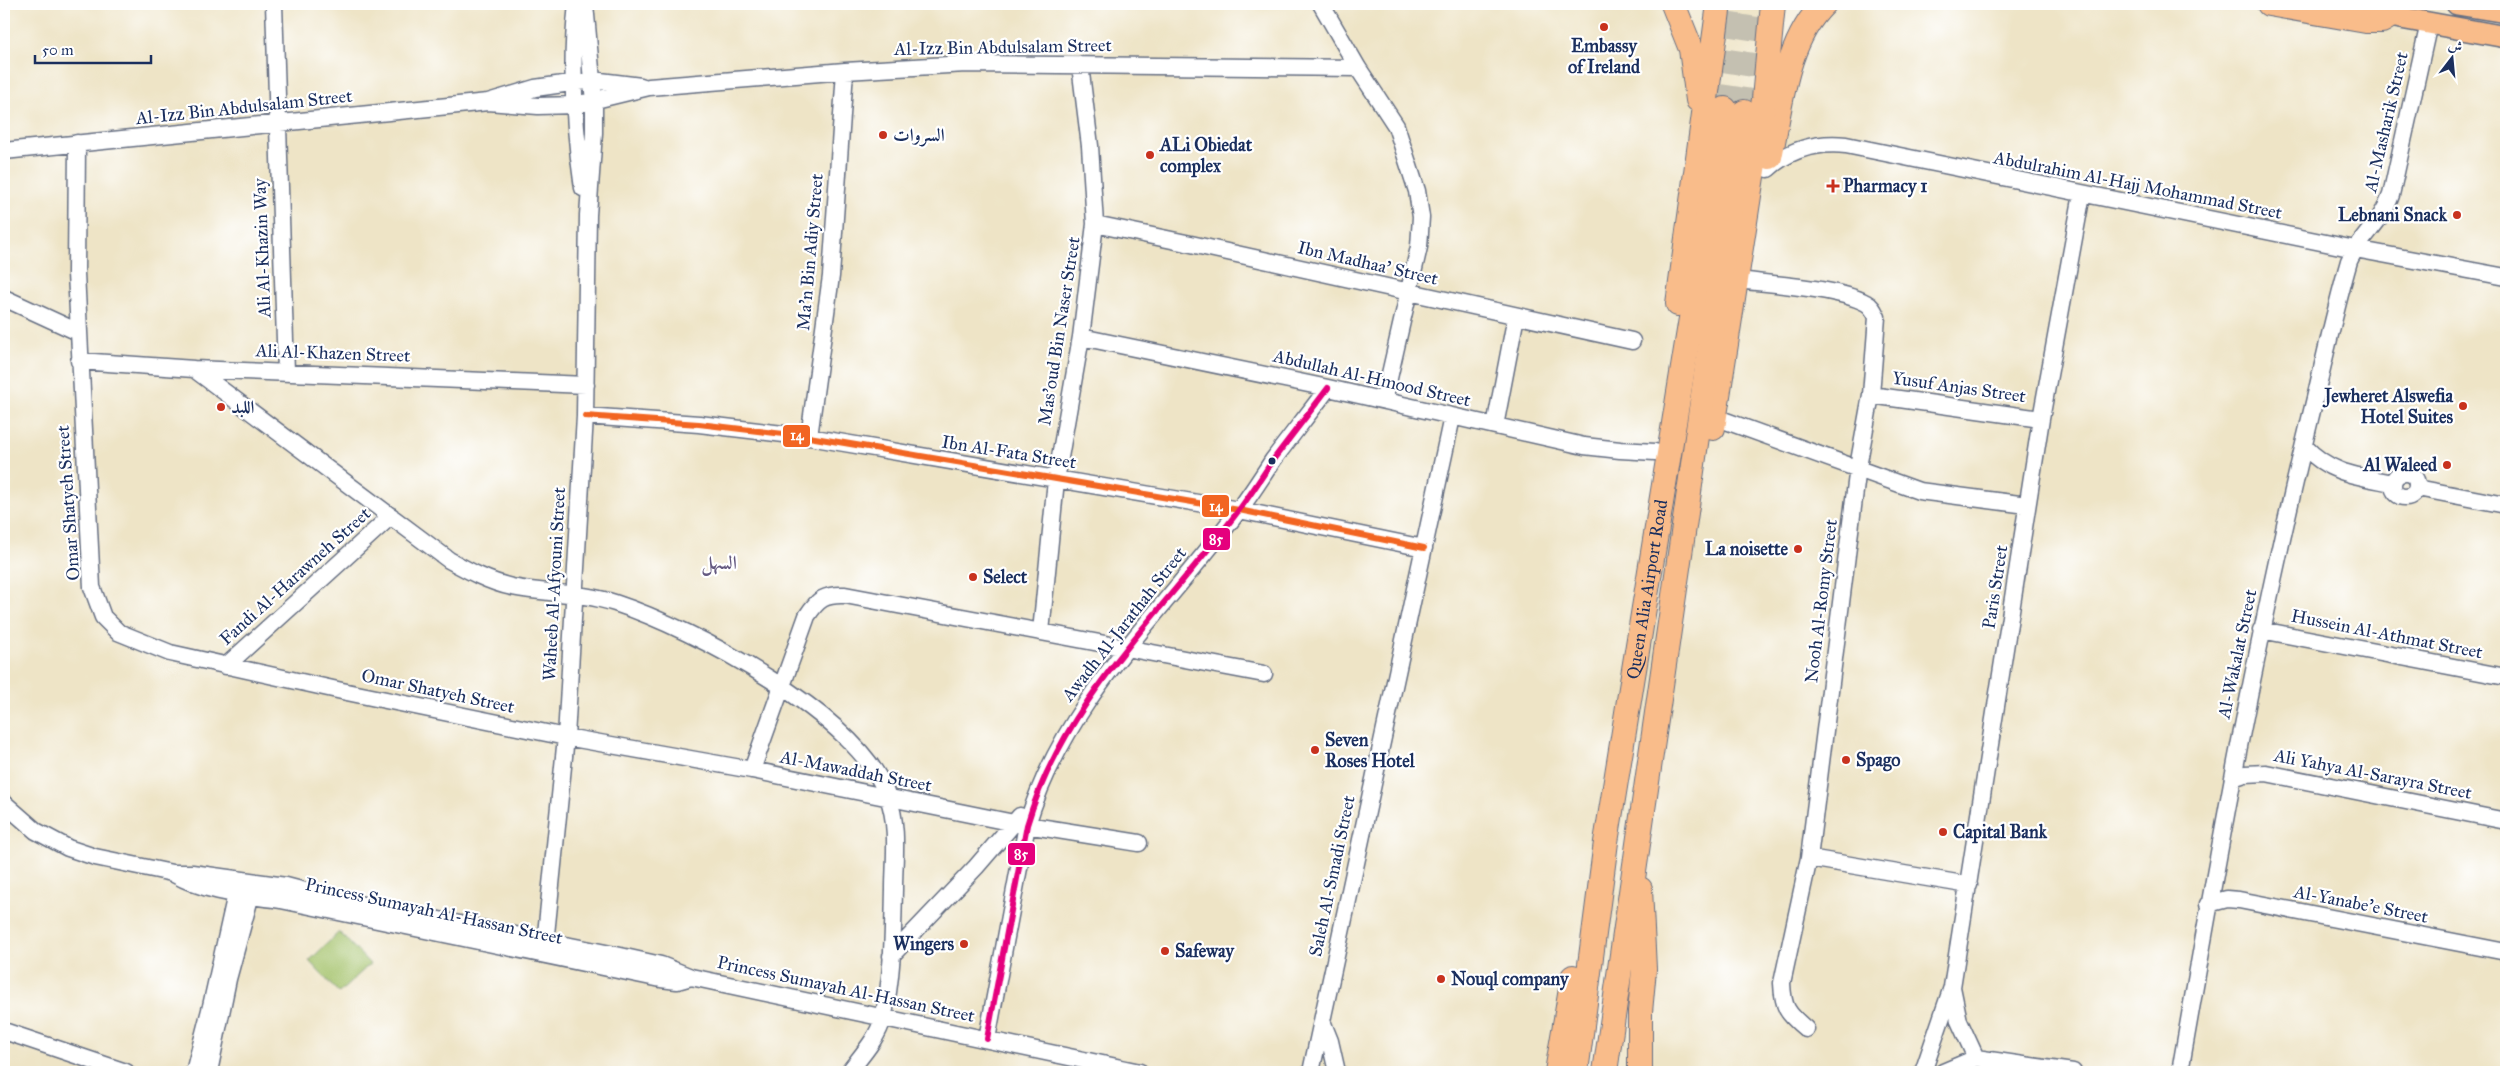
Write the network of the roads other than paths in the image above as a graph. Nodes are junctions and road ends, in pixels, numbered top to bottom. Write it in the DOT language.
graph roads {
  1 [pos="274,4"];
  2 [pos="577,4"];
  3 [pos="584,4"];
  4 [pos="1321,4"];
  5 [pos="1673,4"];
  6 [pos="1719,4"];
  7 [pos="1773,4"];
  8 [pos="1824,4"];
  9 [pos="2269,4"];
  10 [pos="2328,4"];
  11 [pos="2457,4"];
  12 [pos="2506,12"];
  13 [pos="2390,16"];
  14 [pos="2429,23"];
  15 [pos="2506,37"];
  16 [pos="1080,65"];
  17 [pos="1358,68"];
  18 [pos="845,70"];
  19 [pos="592,80"];
  20 [pos="574,82"];
  21 [pos="649,87"];
  22 [pos="488,102"];
  23 [pos="594,102"];
  24 [pos="575,105"];
  25 [pos="278,123"];
  26 [pos="1701,125"];
  27 [pos="78,143"];
  28 [pos="4,151"];
  29 [pos="1768,170"];
  30 [pos="2082,194"];
  31 [pos="588,215"];
  32 [pos="1094,224"];
  33 [pos="1745,226"];
  34 [pos="2355,249"];
  35 [pos="2506,277"];
  36 [pos="1737,280"];
  37 [pos="1410,292"];
  38 [pos="4,298"];
  39 [pos="1516,316"];
  40 [pos="78,332"];
  41 [pos="1081,337"];
  42 [pos="1632,341"];
  43 [pos="79,361"];
  44 [pos="194,369"];
  45 [pos="286,371"];
  46 [pos="586,385"];
  47 [pos="1328,388"];
  48 [pos="1871,395"];
  49 [pos="1384,400"];
  50 [pos="585,416"];
  51 [pos="1452,417"];
  52 [pos="1715,417"];
  53 [pos="2041,419"];
  54 [pos="1495,426"];
  55 [pos="809,437"];
  56 [pos="2304,446"];
  57 [pos="1655,452"];
  58 [pos="1858,467"];
  59 [pos="1056,480"];
  60 [pos="2028,505"];
  61 [pos="2506,505"];
  62 [pos="1239,510"];
  63 [pos="391,516"];
  64 [pos="1424,548"];
  65 [pos="1650,578"];
  66 [pos="573,594"];
  67 [pos="1672,596"];
  68 [pos="2261,630"];
  69 [pos="1041,632"];
  70 [pos="1126,649"];
  71 [pos="226,666"];
  72 [pos="1264,674"];
  73 [pos="2506,677"];
  74 [pos="783,688"];
  75 [pos="566,737"];
  76 [pos="752,770"];
  77 [pos="2233,778"];
  78 [pos="889,798"];
  79 [pos="4,803"];
  80 [pos="2506,821"];
  81 [pos="1020,824"];
  82 [pos="1606,842"];
  83 [pos="1139,843"];
  84 [pos="1636,852"];
  85 [pos="1809,858"];
  86 [pos="172,873"];
  87 [pos="247,879"];
  88 [pos="1970,886"];
  89 [pos="243,896"];
  90 [pos="2208,904"];
  91 [pos="545,947"];
  92 [pos="2506,952"];
  93 [pos="891,956"];
  94 [pos="1952,987"];
  95 [pos="882,1019"];
  96 [pos="1322,1021"];
  97 [pos="1806,1029"];
  98 [pos="4,1032"];
  99 [pos="987,1039"];
  100 [pos="1976,1058"];
  101 [pos="1084,1066"];
  102 [pos="126,1072"];
  103 [pos="194,1072"];
  104 [pos="209,1072"];
  105 [pos="849,1072"];
  106 [pos="1140,1072"];
  107 [pos="1311,1072"];
  108 [pos="1337,1072"];
  109 [pos="1557,1072"];
  110 [pos="1576,1072"];
  111 [pos="1605,1072"];
  112 [pos="1640,1072"];
  113 [pos="1923,1072"];
  114 [pos="1942,1072"];
  115 [pos="2073,1072"];
  116 [pos="2180,1072"];
  1 -- 25 [label="street, Ali Al-Khazin Way"];
  2 -- 20 [label="street, Waheeb Al-Afyouni Street"];
  3 -- 19 [label="street, Waheeb Al-Afyouni Street"];
  4 -- 17 [label="street"];
  5 -- 26 [label="highway"];
  6 -- 26 [label="highway"];
  7 -- 33 [label="highway"];
  8 -- 29 [label="highway"];
  9 -- 13 [label="highway"];
  10 -- 13 [label="main road"];
  11 -- 12 [label="main road"];
  13 -- 14 [label="main road"];
  14 -- 15 [label="main road"];
  14 -- 34 [label="street, Al-Masharik Street"];
  16 -- 17 [label="street, Al-Izz Bin Abdulsalam Street"];
  16 -- 18 [label="street, Al-Izz Bin Abdulsalam Street"];
  16 -- 32 [label="street, Mas'oud Bin Naser Street"];
  17 -- 37 [label="street"];
  18 -- 21 [label="street, Al-Izz Bin Abdulsalam Street"];
  18 -- 55 [label="street, Ma'n Bin Adiy Street"];
  19 -- 20 [label="street, Al-Izz Bin Abdulsalam Street"];
  19 -- 21 [label="street, Al-Izz Bin Abdulsalam Street"];
  19 -- 23 [label="street, Waheeb Al-Afyouni Street"];
  20 -- 22 [label="street, Al-Izz Bin Abdulsalam Street"];
  20 -- 24 [label="street, Waheeb Al-Afyouni Street"];
  21 -- 23 [label="street, Al-Izz Bin Abdulsalam Street"];
  22 -- 24 [label="street, Al-Izz Bin Abdulsalam Street"];
  22 -- 25 [label="street, Al-Izz Bin Abdulsalam Street"];
  23 -- 24 [label="street, Al-Izz Bin Abdulsalam Street"];
  23 -- 31 [label="street, Waheeb Al-Afyouni Street"];
  24 -- 31 [label="street, Waheeb Al-Afyouni Street"];
  25 -- 27 [label="street, Al-Izz Bin Abdulsalam Street"];
  25 -- 45 [label="street, Ali Al-Khazin Way"];
  26 -- 57 [label="highway"];
  27 -- 28 [label="street, Al-Izz Bin Abdulsalam Street"];
  27 -- 40 [label="street, Omar Shatyeh Street"];
  29 -- 30 [label="street, Abdulrahim Al-Hajj Mohammad Street"];
  29 -- 33 [label="highway"];
  30 -- 34 [label="street, Abdulrahim Al-Hajj Mohammad Street"];
  30 -- 53 [label="street, Paris Street"];
  31 -- 46 [label="street, Waheeb Al-Afyouni Street"];
  32 -- 37 [label="street, Ibn Madhaa' Street"];
  32 -- 41 [label="street, Mas'oud Bin Naser Street"];
  33 -- 36 [label="highway"];
  34 -- 35 [label="street, Abdulrahim Al-Hajj Mohammad Street"];
  34 -- 56 [label="street, Al-Wakalat Street"];
  36 -- 48 [label="street, Nooh Al-Romy Street"];
  36 -- 52 [label="highway"];
  37 -- 39 [label="street, Ibn Madhaa' Street"];
  37 -- 49 [label="street"];
  38 -- 40 [label="street"];
  39 -- 42 [label="street, Ibn Madhaa' Street"];
  39 -- 54 [label="street"];
  40 -- 43 [label="street, Omar Shatyeh Street"];
  41 -- 47 [label="street, Abdullah Al-Hmood Street"];
  41 -- 59 [label="street, Mas'oud Bin Naser Street"];
  43 -- 44 [label="street, Ali Al-Khazen Street"];
  43 -- 71 [label="street, Omar Shatyeh Street"];
  44 -- 45 [label="street, Ali Al-Khazen Street"];
  44 -- 63 [label="street"];
  45 -- 46 [label="street, Ali Al-Khazen Street"];
  46 -- 50 [label="street, Waheeb Al-Afyouni Street"];
  47 -- 49 [label="street, Abdullah Al-Hmood Street"];
  47 -- 62 [label="street, Awadh Al-Jarathah Street"];
  48 -- 53 [label="street, Yusuf Anjas Street"];
  48 -- 58 [label="street, Nooh Al-Romy Street"];
  49 -- 51 [label="street, Abdullah Al-Hmood Street"];
  50 -- 55 [label="street, Ibn Al-Fata Street"];
  50 -- 66 [label="street, Waheeb Al-Afyouni Street"];
  51 -- 54 [label="street, Abdullah Al-Hmood Street"];
  51 -- 64 [label="street, Saleh Al-Smadi Street"];
  52 -- 58 [label="street"];
  52 -- 67 [label="highway"];
  53 -- 60 [label="street, Paris Street"];
  54 -- 57 [label="street, Abdullah Al-Hmood Street"];
  55 -- 59 [label="street, Ibn Al-Fata Street"];
  56 -- 61 [label="street"];
  56 -- 68 [label="street, Al-Wakalat Street"];
  57 -- 65 [label="highway"];
  58 -- 60 [label="street"];
  58 -- 85 [label="street, Nooh Al-Romy Street"];
  59 -- 62 [label="street, Ibn Al-Fata Street"];
  59 -- 69 [label="street, Mas'oud Bin Naser Street"];
  60 -- 88 [label="street, Paris Street"];
  62 -- 64 [label="street, Ibn Al-Fata Street"];
  62 -- 70 [label="street, Awadh Al-Jarathah Street"];
  63 -- 66 [label="street"];
  63 -- 71 [label="street, Fandi Al-Harawneh Street"];
  64 -- 96 [label="street, Saleh Al-Smadi Street"];
  65 -- 67 [label="highway, Queen Alia Airport Road"];
  65 -- 82 [label="highway, Queen Alia Airport Road"];
  66 -- 74 [label="street"];
  66 -- 75 [label="street, Waheeb Al-Afyouni Street"];
  67 -- 84 [label="highway, Queen Alia Airport Road"];
  68 -- 73 [label="street, Hussein Al-Athmat Street"];
  68 -- 77 [label="street, Al-Wakalat Street"];
  69 -- 70 [label="street"];
  69 -- 74 [label="street"];
  70 -- 72 [label="street"];
  70 -- 81 [label="street, Awadh Al-Jarathah Street"];
  71 -- 75 [label="street, Omar Shatyeh Street"];
  74 -- 76 [label="street"];
  74 -- 78 [label="street"];
  75 -- 76 [label="street, Al-Mawaddah Street"];
  75 -- 91 [label="street, Waheeb Al-Afyouni Street"];
  76 -- 78 [label="street, Al-Mawaddah Street"];
  77 -- 80 [label="street, Ali Yahya Al-Sarayra Street"];
  77 -- 90 [label="street, Al-Wakalat Street"];
  78 -- 81 [label="street, Al-Mawaddah Street"];
  78 -- 93 [label="street"];
  79 -- 86 [label="street, Princess Sumayah Al-Hassan Street"];
  81 -- 83 [label="street, Al-Mawaddah Street"];
  81 -- 93 [label="street"];
  81 -- 99 [label="street, Awadh Al-Jarathah Street"];
  82 -- 109 [label="highway"];
  82 -- 110 [label="highway, Queen Alia Airport Road"];
  84 -- 111 [label="highway, Queen Alia Airport Road"];
  84 -- 112 [label="highway"];
  85 -- 88 [label="street"];
  85 -- 97 [label="street, Nooh Al-Romy Street"];
  86 -- 87 [label="street, Princess Sumayah Al-Hassan Street"];
  86 -- 89 [label="street, Princess Sumayah Al-Hassan Street"];
  87 -- 89 [label="street"];
  87 -- 91 [label="street, Princess Sumayah Al-Hassan Street"];
  88 -- 94 [label="street, Paris Street"];
  89 -- 91 [label="street, Princess Sumayah Al-Hassan Street"];
  89 -- 103 [label="street"];
  89 -- 104 [label="street"];
  90 -- 92 [label="street, Al-Yanabe'e Street"];
  90 -- 116 [label="street, Al-Wakalat Street"];
  91 -- 95 [label="street, Princess Sumayah Al-Hassan Street"];
  93 -- 95 [label="street"];
  94 -- 100 [label="street, Paris Street"];
  94 -- 113 [label="street, Paris Street"];
  95 -- 99 [label="street, Princess Sumayah Al-Hassan Street"];
  95 -- 105 [label="street"];
  96 -- 107 [label="street, Saleh Al-Smadi Street"];
  96 -- 108 [label="street"];
  98 -- 102 [label="street"];
  99 -- 101 [label="street, Princess Sumayah Al-Hassan Street"];
  100 -- 114 [label="street"];
  100 -- 115 [label="street"];
  101 -- 106 [label="street, Princess Sumayah Al-Hassan Street"];
}
